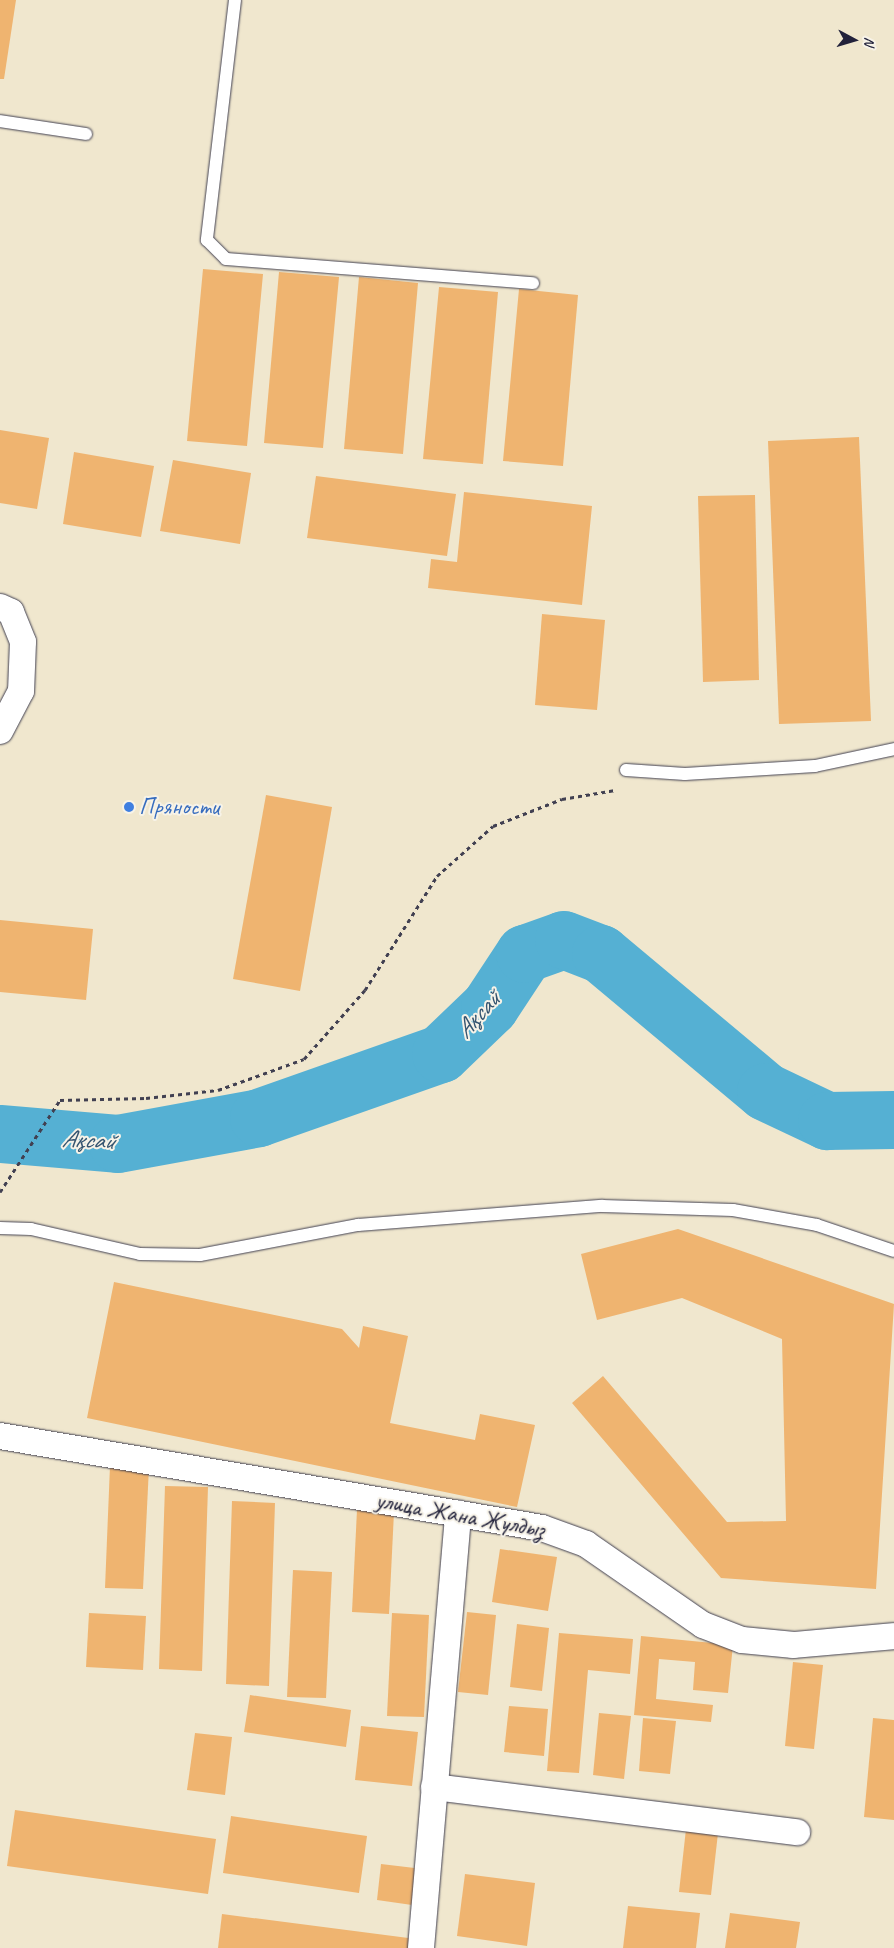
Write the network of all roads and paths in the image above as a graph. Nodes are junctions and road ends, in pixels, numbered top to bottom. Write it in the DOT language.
graph roads {
  1 [pos="235,0"];
  2 [pos="0,121"];
  3 [pos="86,134"];
  4 [pos="533,283"];
  5 [pos="0,607"];
  6 [pos="0,731"];
  7 [pos="894,749"];
  8 [pos="626,770"];
  9 [pos="620,790"];
  10 [pos="0,1192"];
  11 [pos="0,1228"];
  12 [pos="894,1252"];
  13 [pos="0,1436"];
  14 [pos="458,1514"];
  15 [pos="894,1636"];
  16 [pos="434,1787"];
  17 [pos="797,1832"];
  18 [pos="421,1948"];
  1 -- 4 [label="lane"];
  2 -- 3 [label="lane"];
  5 -- 6 [label="street"];
  7 -- 8 [label="lane"];
  9 -- 10 [label="path"];
  11 -- 12 [label="lane"];
  13 -- 14 [label="street, улица Жана Жулдыз"];
  14 -- 15 [label="street, улица Жана Жулдыз"];
  14 -- 16 [label="street"];
  16 -- 17 [label="street"];
  16 -- 18 [label="street"];
}
